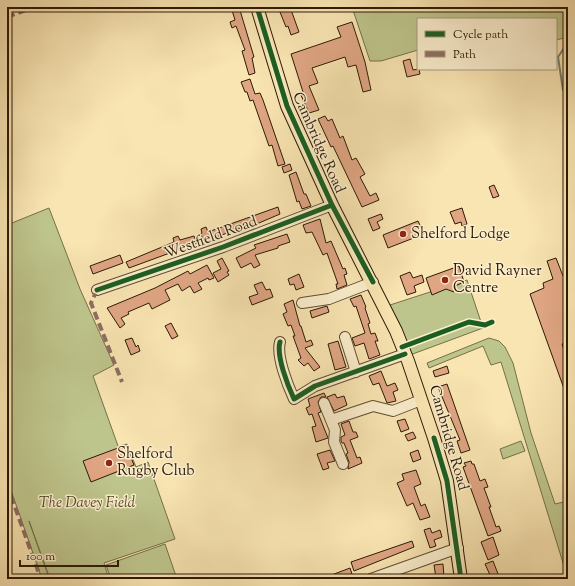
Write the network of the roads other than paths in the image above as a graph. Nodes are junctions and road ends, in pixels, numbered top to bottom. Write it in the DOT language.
graph roads {
  1 [pos="256,7"];
  2 [pos="332,205"];
  3 [pos="373,282"];
  4 [pos="97,290"];
  5 [pos="302,303"];
  6 [pos="345,337"];
  7 [pos="280,342"];
  8 [pos="405,354"];
  9 [pos="356,372"];
  10 [pos="421,400"];
  11 [pos="324,403"];
  12 [pos="331,420"];
  13 [pos="343,464"];
  14 [pos="458,548"];
  15 [pos="371,579"];
  16 [pos="461,579"];
  1 -- 2 [label="main road, Cambridge Road"];
  2 -- 3 [label="main road, Cambridge Road"];
  2 -- 4 [label="street, Westfield Road"];
  3 -- 5 [label="street"];
  3 -- 8 [label="main road, Cambridge Road"];
  6 -- 9 [label="street"];
  7 -- 9 [label="street"];
  8 -- 9 [label="street"];
  8 -- 10 [label="main road, Cambridge Road"];
  10 -- 12 [label="street"];
  10 -- 14 [label="main road, Cambridge Road"];
  11 -- 12 [label="street"];
  12 -- 13 [label="street"];
  14 -- 15 [label="street"];
  14 -- 16 [label="main road, Cambridge Road"];
}
